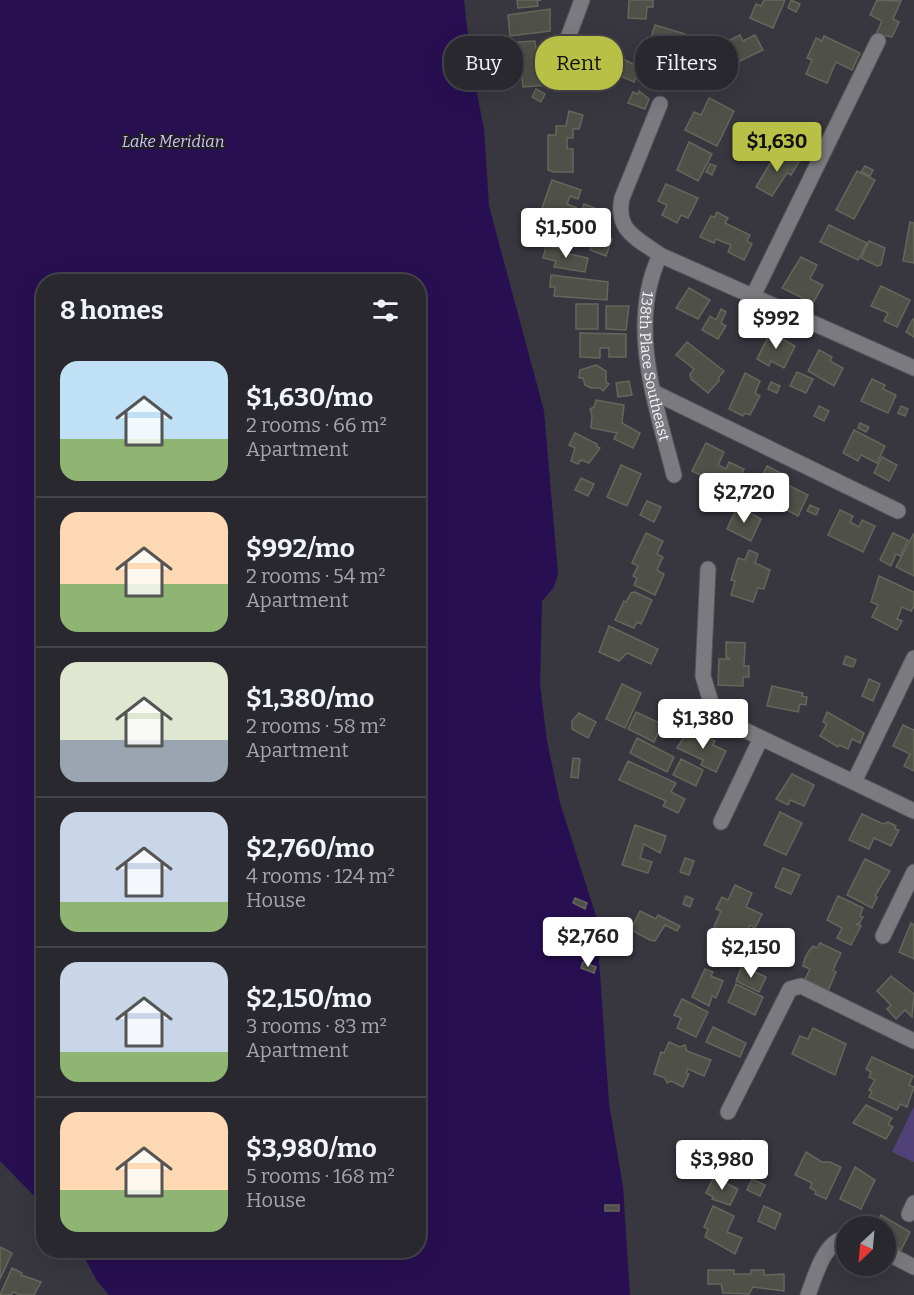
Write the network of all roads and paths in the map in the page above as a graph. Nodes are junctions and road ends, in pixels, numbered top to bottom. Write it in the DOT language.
graph roads {
  1 [pos="582,0"];
  2 [pos="569,36"];
  3 [pos="878,41"];
  4 [pos="660,104"];
  5 [pos="660,255"];
  6 [pos="753,296"];
  7 [pos="914,368"];
  8 [pos="653,392"];
  9 [pos="674,475"];
  10 [pos="897,511"];
  11 [pos="708,569"];
  12 [pos="914,658"];
  13 [pos="761,738"];
  14 [pos="854,782"];
  15 [pos="914,811"];
  16 [pos="721,822"];
  17 [pos="914,872"];
  18 [pos="883,936"];
  19 [pos="914,1041"];
  20 [pos="728,1112"];
  21 [pos="836,1243"];
  22 [pos="896,1258"];
  23 [pos="914,1267"];
  24 [pos="808,1295"];
  1 -- 2 [label="street"];
  3 -- 6 [label="street"];
  4 -- 5 [label="street"];
  5 -- 6 [label="street"];
  5 -- 8 [label="street, 138th Place Southeast"];
  6 -- 7 [label="street"];
  8 -- 9 [label="street, 138th Place Southeast"];
  8 -- 10 [label="street"];
  11 -- 13 [label="street"];
  12 -- 14 [label="street"];
  13 -- 14 [label="street"];
  13 -- 16 [label="street"];
  14 -- 15 [label="street"];
  17 -- 18 [label="street"];
  19 -- 20 [label="street"];
  21 -- 24 [label="street"];
  22 -- 23 [label="street"];
}
